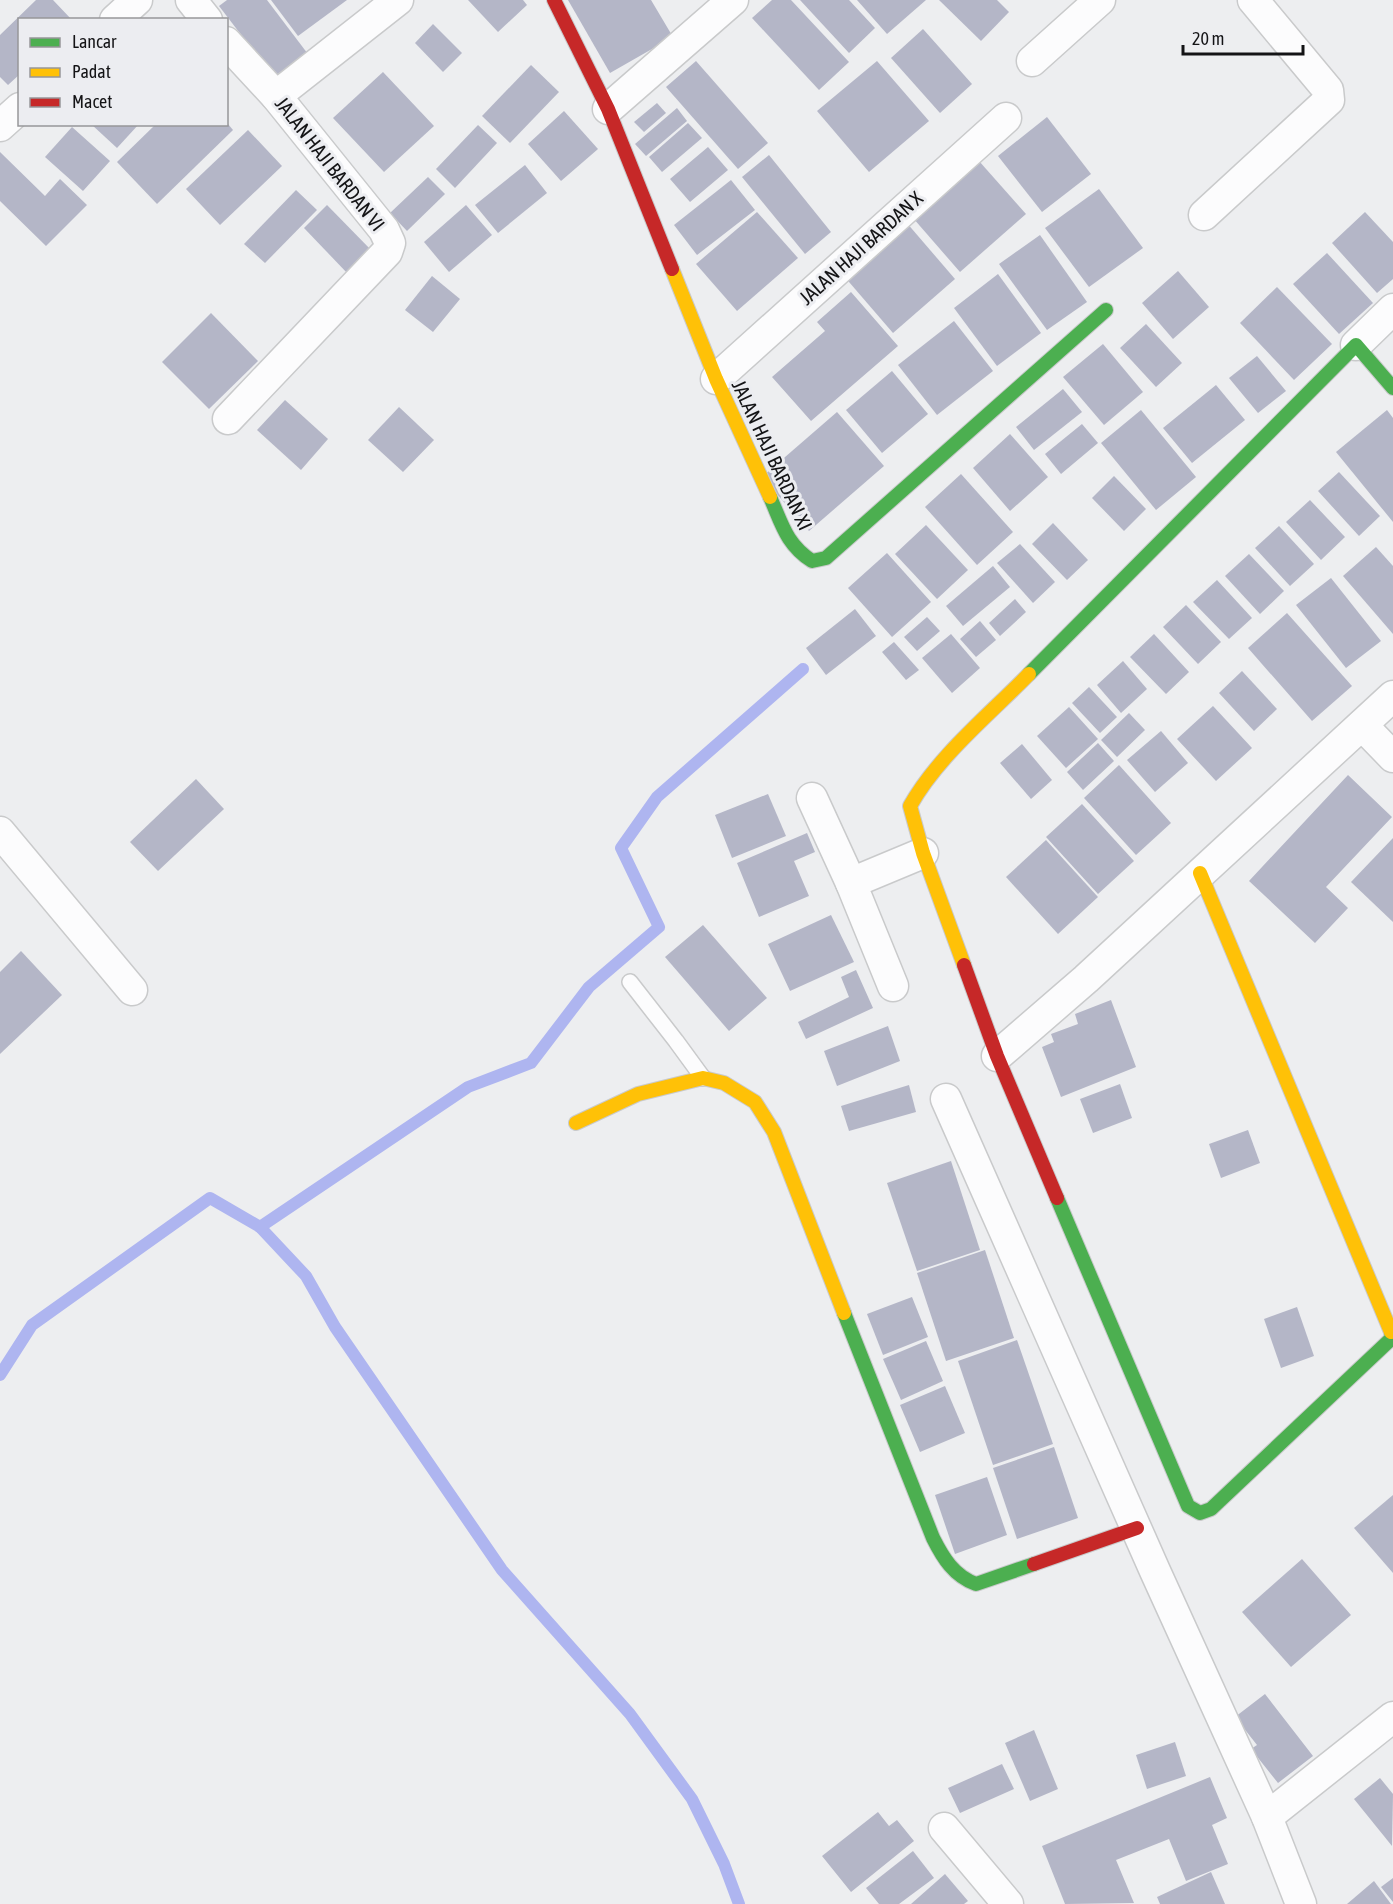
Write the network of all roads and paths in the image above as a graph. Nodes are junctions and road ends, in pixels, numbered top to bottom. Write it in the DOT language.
graph roads {
  1 [pos="136,0"];
  2 [pos="191,0"];
  3 [pos="398,0"];
  4 [pos="554,0"];
  5 [pos="733,0"];
  6 [pos="1100,0"];
  7 [pos="1253,0"];
  8 [pos="117,18"];
  9 [pos="205,18"];
  10 [pos="228,44"];
  11 [pos="1032,61"];
  12 [pos="276,96"];
  13 [pos="18,110"];
  14 [pos="608,110"];
  15 [pos="1006,118"];
  16 [pos="0,126"];
  17 [pos="1204,215"];
  18 [pos="1393,309"];
  19 [pos="1106,310"];
  20 [pos="1356,345"];
  21 [pos="716,379"];
  22 [pos="1393,388"];
  23 [pos="228,419"];
  24 [pos="1393,696"];
  25 [pos="1362,725"];
  26 [pos="1393,757"];
  27 [pos="812,798"];
  28 [pos="0,832"];
  29 [pos="924,853"];
  30 [pos="1200,873"];
  31 [pos="851,883"];
  32 [pos="630,982"];
  33 [pos="893,986"];
  34 [pos="132,990"];
  35 [pos="997,1056"];
  36 [pos="702,1078"];
  37 [pos="946,1099"];
  38 [pos="576,1123"];
  39 [pos="1393,1337"];
  40 [pos="1137,1528"];
  41 [pos="1393,1717"];
  42 [pos="1267,1817"];
  43 [pos="944,1828"];
  44 [pos="1008,1904"];
  45 [pos="1301,1904"];
  1 -- 8 [label="street"];
  2 -- 9 [label="street"];
  3 -- 12 [label="street"];
  4 -- 14 [label="street, JALAN HAJI BARDAN XI"];
  5 -- 14 [label="street"];
  6 -- 11 [label="street"];
  7 -- 17 [label="street"];
  10 -- 12 [label="street, JALAN HAJI BARDAN VI"];
  12 -- 23 [label="street, JALAN HAJI BARDAN VI"];
  13 -- 16 [label="street"];
  14 -- 21 [label="street, JALAN HAJI BARDAN XI"];
  15 -- 21 [label="street, JALAN HAJI BARDAN X"];
  18 -- 20 [label="street"];
  19 -- 21 [label="street, JALAN HAJI BARDAN XI"];
  20 -- 22 [label="street"];
  20 -- 29 [label="street"];
  24 -- 25 [label="street"];
  25 -- 26 [label="street"];
  25 -- 30 [label="street"];
  27 -- 31 [label="street"];
  28 -- 34 [label="street"];
  29 -- 31 [label="street"];
  29 -- 35 [label="street"];
  30 -- 35 [label="street"];
  30 -- 39 [label="street"];
  31 -- 33 [label="street"];
  32 -- 36 [label="lane"];
  35 -- 39 [label="street"];
  36 -- 38 [label="street"];
  36 -- 40 [label="street"];
  37 -- 40 [label="street"];
  40 -- 42 [label="street"];
  41 -- 42 [label="street"];
  42 -- 45 [label="street"];
  43 -- 44 [label="street"];
}
